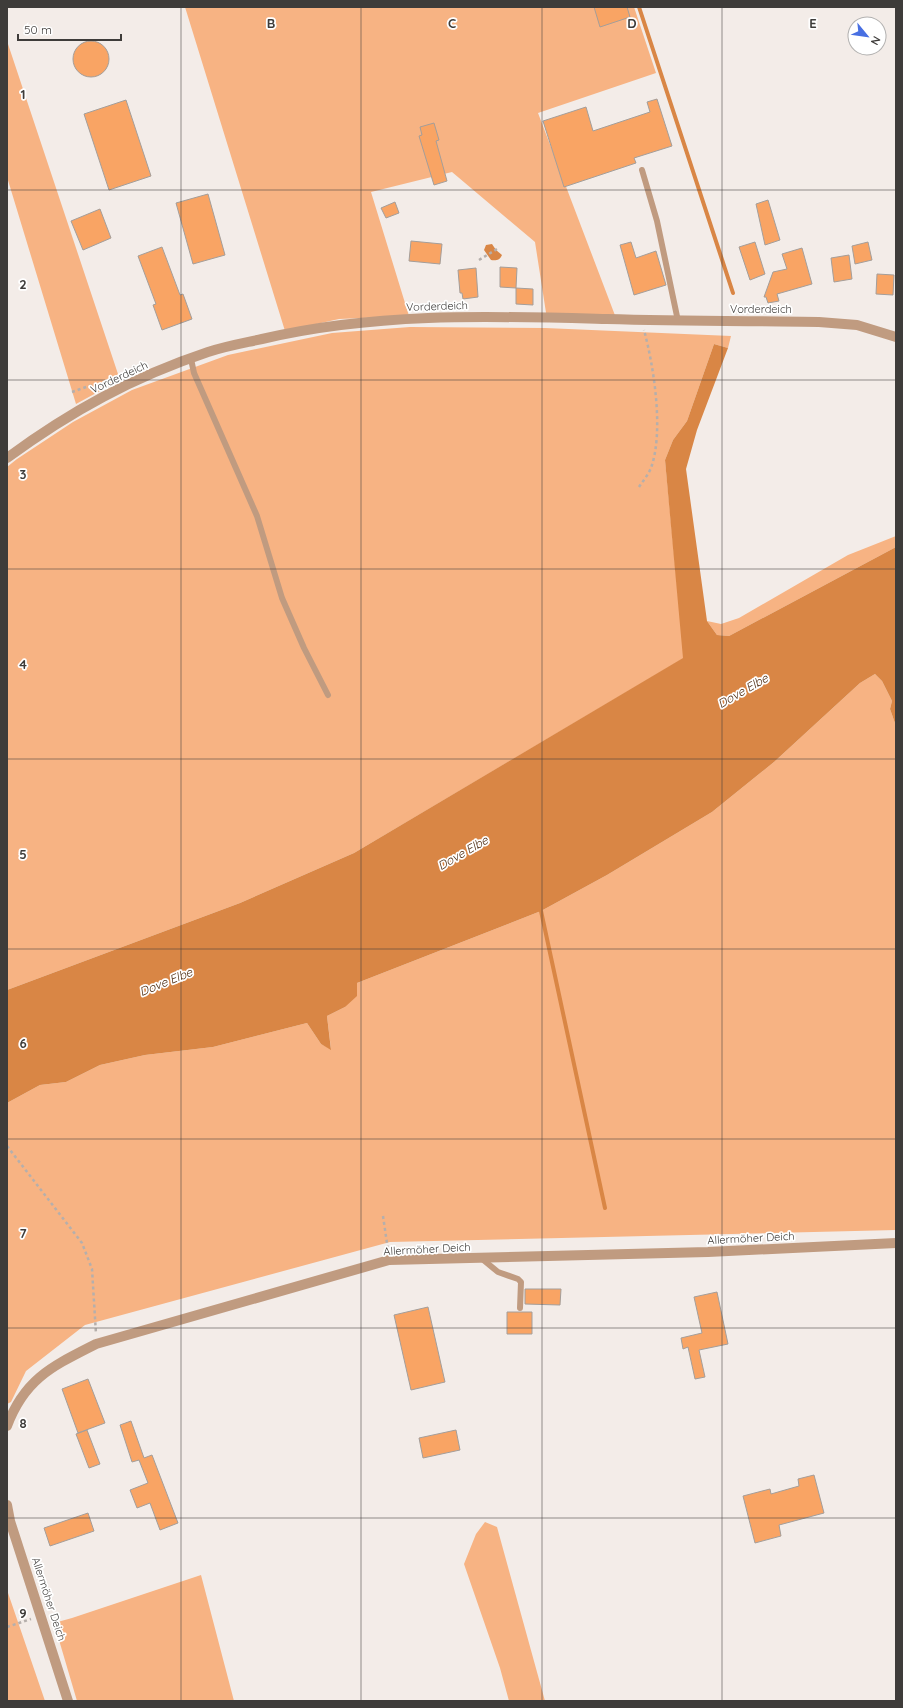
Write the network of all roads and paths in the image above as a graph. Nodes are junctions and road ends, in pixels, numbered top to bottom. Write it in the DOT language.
graph roads {
  1 [pos="642,170"];
  2 [pos="497,249"];
  3 [pos="479,260"];
  4 [pos="642,320"];
  5 [pos="678,321"];
  6 [pos="896,337"];
  7 [pos="191,359"];
  8 [pos="7,458"];
  9 [pos="639,487"];
  10 [pos="328,695"];
  11 [pos="7,1146"];
  12 [pos="382,1216"];
  13 [pos="896,1243"];
  14 [pos="481,1258"];
  15 [pos="389,1260"];
  16 [pos="520,1308"];
  17 [pos="96,1344"];
  18 [pos="7,1426"];
  19 [pos="7,1505"];
  20 [pos="41,1616"];
  21 [pos="7,1627"];
  22 [pos="68,1701"];
  1 -- 5 [label="lane"];
  2 -- 3 [label="path"];
  4 -- 5 [label="street, Vorderdeich"];
  4 -- 7 [label="street, Vorderdeich"];
  4 -- 9 [label="path"];
  5 -- 6 [label="street, Vorderdeich"];
  7 -- 8 [label="street, Vorderdeich"];
  7 -- 10 [label="lane"];
  11 -- 17 [label="path"];
  12 -- 15 [label="path"];
  13 -- 14 [label="street, Allermöher Deich"];
  14 -- 15 [label="street, Allermöher Deich"];
  14 -- 16 [label="lane"];
  15 -- 17 [label="street, Allermöher Deich"];
  17 -- 18 [label="street, Allermöher Deich"];
  19 -- 20 [label="street, Allermöher Deich"];
  20 -- 21 [label="path"];
  20 -- 22 [label="street, Allermöher Deich"];
}
